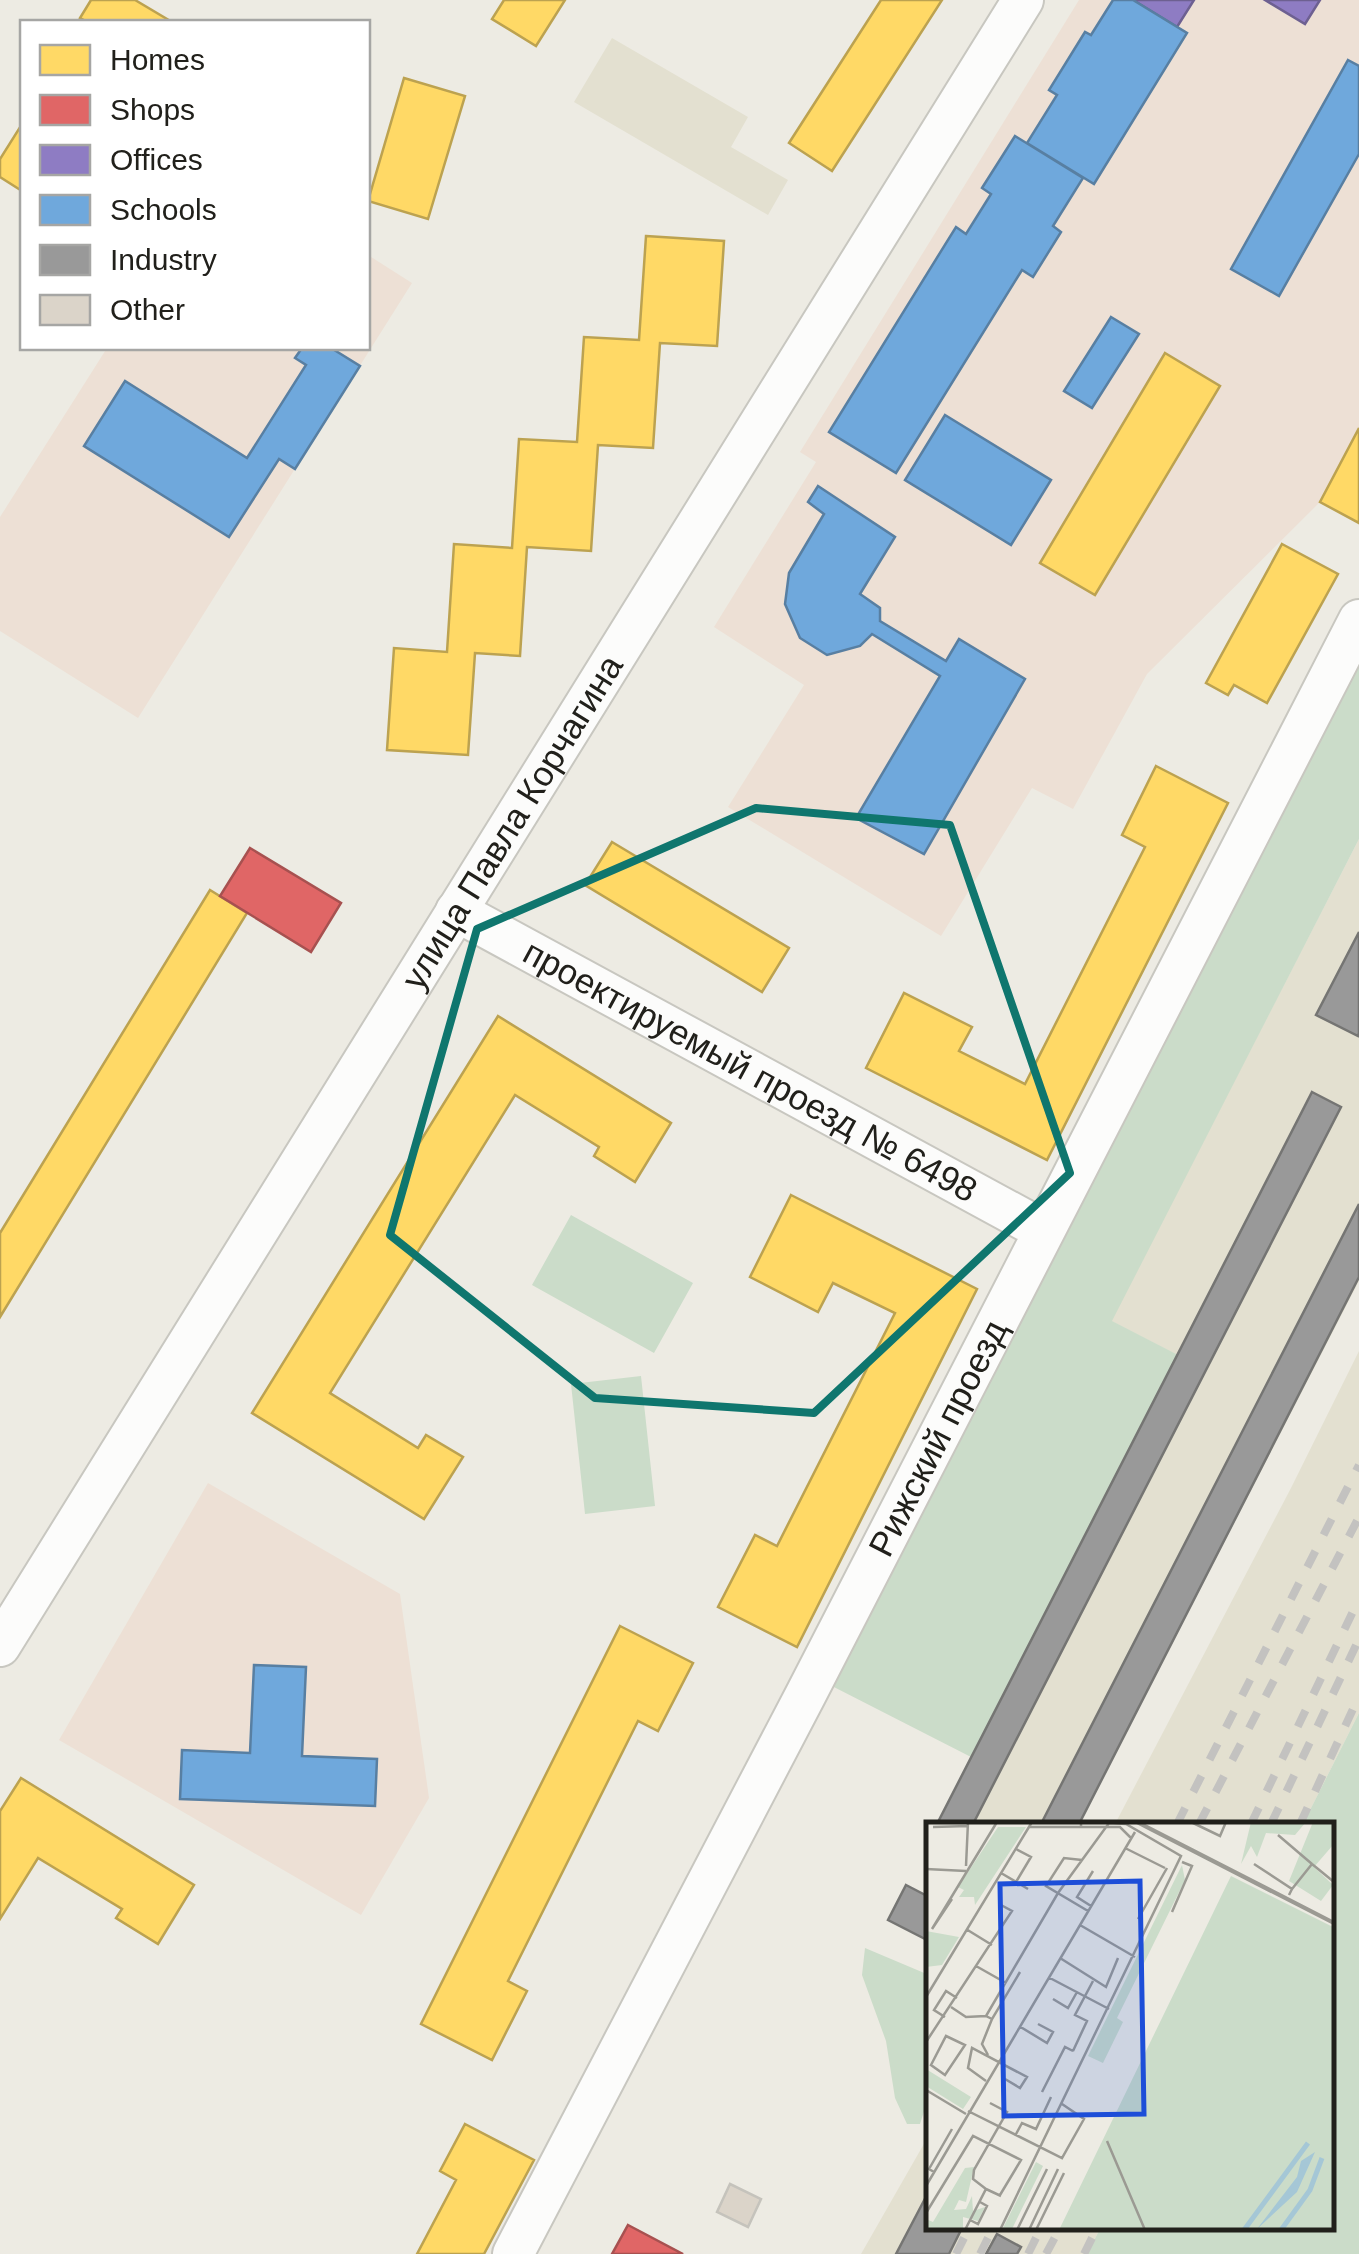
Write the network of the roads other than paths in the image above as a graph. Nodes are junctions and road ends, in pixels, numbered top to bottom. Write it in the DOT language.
graph roads {
  1 [pos="1023,0"];
  2 [pos="1359,620"];
  3 [pos="456,912"];
  4 [pos="1042,1230"];
  5 [pos="0,1646"];
  6 [pos="513,2254"];
  1 -- 3 [label="street, улица Павла Корчагина"];
  2 -- 4 [label="street, Рижский проезд"];
  3 -- 4 [label="street, проектируемый проезд № 6498"];
  3 -- 5 [label="street, улица Павла Корчагина"];
  4 -- 6 [label="street, Рижский проезд"];
}
